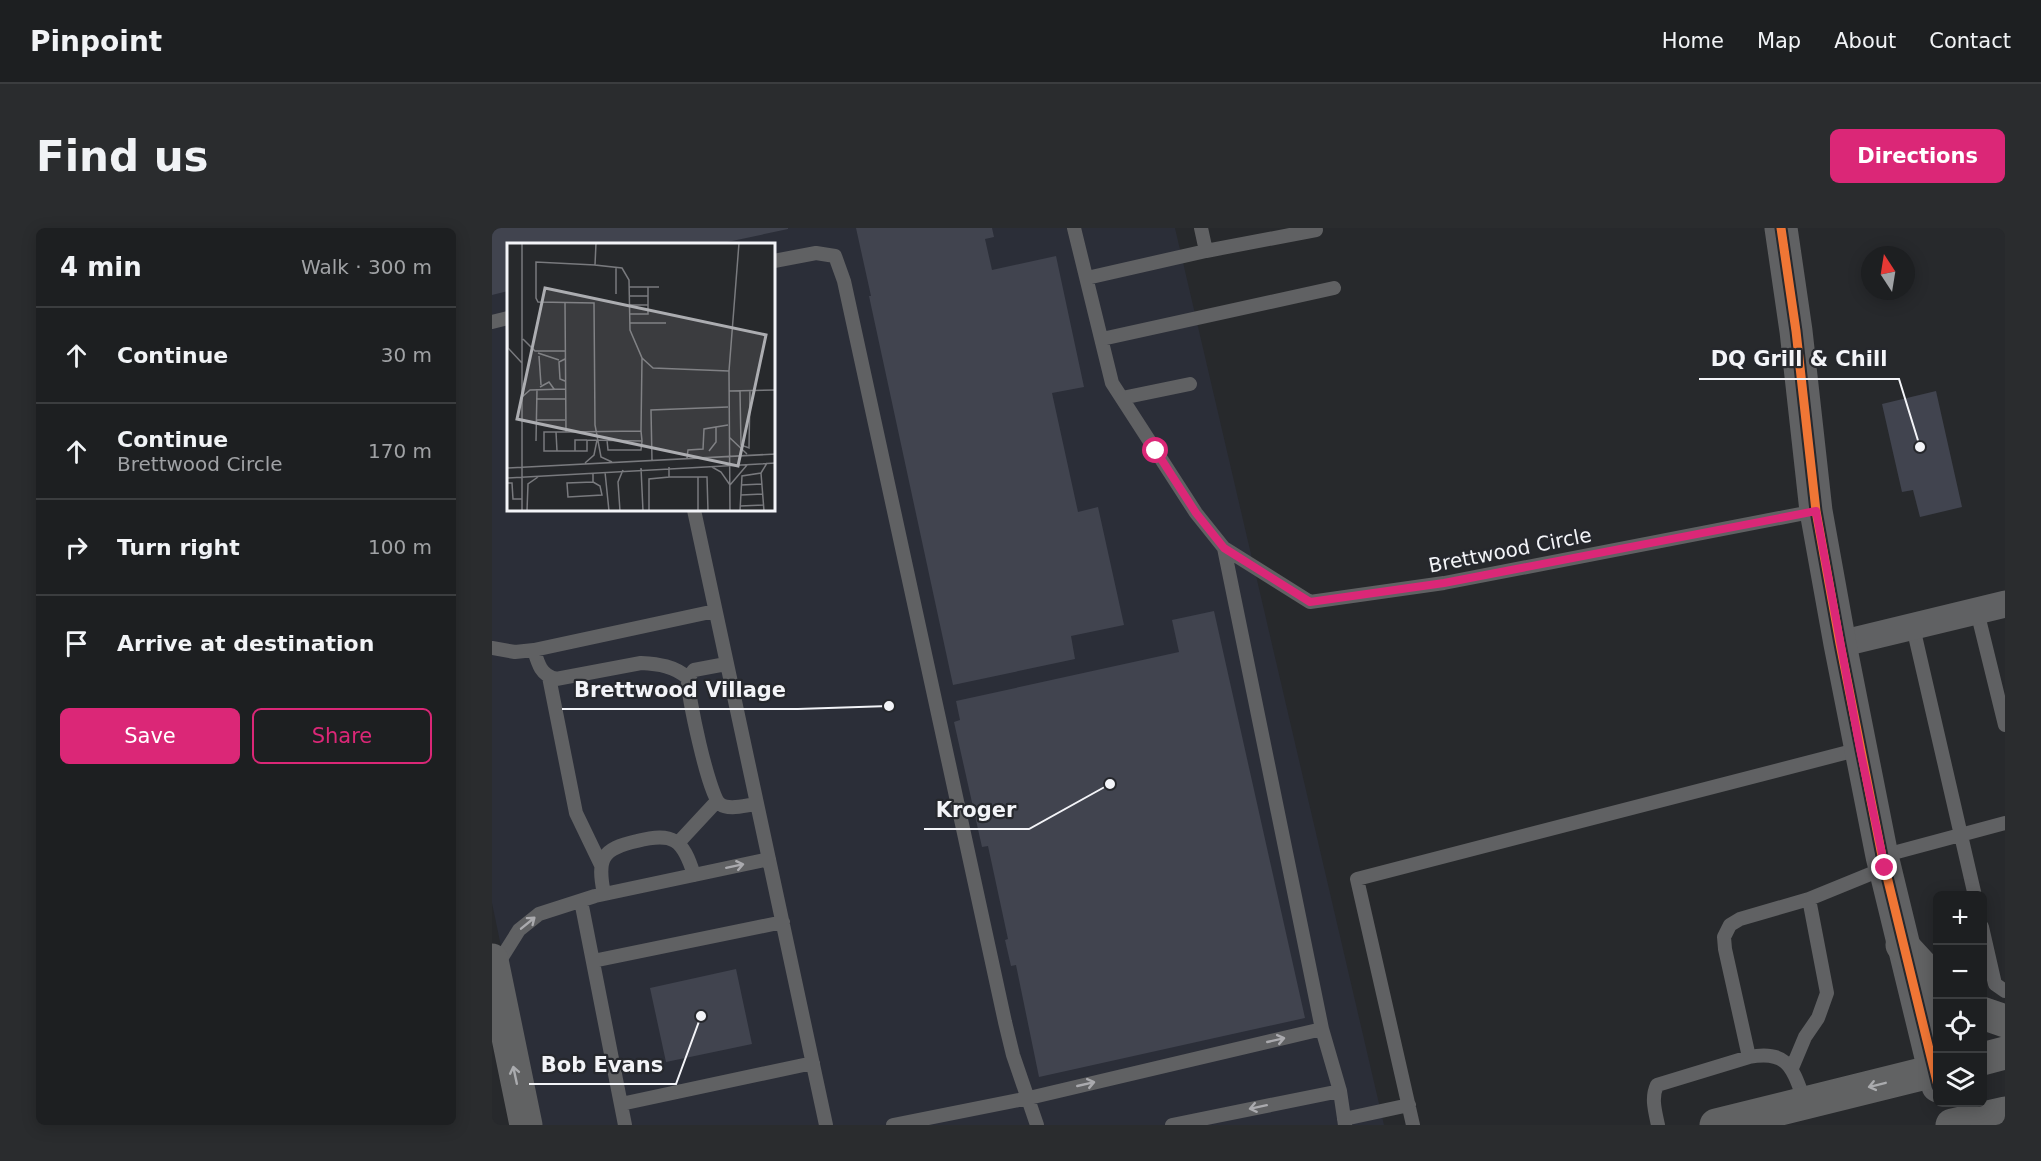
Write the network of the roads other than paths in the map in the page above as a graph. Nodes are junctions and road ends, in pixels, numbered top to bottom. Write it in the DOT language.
graph roads {
  1 [pos="1074,228"];
  2 [pos="1201,228"];
  3 [pos="1781,228"];
  4 [pos="1316,230"];
  5 [pos="1206,251"];
  6 [pos="776,261"];
  7 [pos="1087,278"];
  8 [pos="1334,288"];
  9 [pos="507,318"];
  10 [pos="492,322"];
  11 [pos="1102,339"];
  12 [pos="1190,384"];
  13 [pos="1122,398"];
  14 [pos="1816,511"];
  15 [pos="694,512"];
  16 [pos="1224,548"];
  17 [pos="2005,604"];
  18 [pos="715,611"];
  19 [pos="1977,611"];
  20 [pos="1913,627"];
  21 [pos="1840,644"];
  22 [pos="492,648"];
  23 [pos="534,650"];
  24 [pos="726,664"];
  25 [pos="549,677"];
  26 [pos="688,678"];
  27 [pos="2005,725"];
  28 [pos="1860,749"];
  29 [pos="717,801"];
  30 [pos="757,804"];
  31 [pos="2005,823"];
  32 [pos="1962,834"];
  33 [pos="678,843"];
  34 [pos="769,860"];
  35 [pos="1883,862"];
  36 [pos="601,865"];
  37 [pos="694,875"];
  38 [pos="1974,891"];
  39 [pos="604,894"];
  40 [pos="1809,899"];
  41 [pos="581,901"];
  42 [pos="783,922"];
  43 [pos="1902,945"];
  44 [pos="1987,945"];
  45 [pos="593,961"];
  46 [pos="493,965"];
  47 [pos="1933,979"];
  48 [pos="2005,991"];
  49 [pos="1987,1014"];
  50 [pos="2005,1021"];
  51 [pos="1322,1029"];
  52 [pos="2005,1053"];
  53 [pos="1749,1057"];
  54 [pos="1987,1058"];
  55 [pos="813,1063"];
  56 [pos="1933,1064"];
  57 [pos="1792,1068"];
  58 [pos="1933,1077"];
  59 [pos="1340,1091"];
  60 [pos="1029,1098"];
  61 [pos="1805,1103"];
  62 [pos="621,1104"];
  63 [pos="1408,1105"];
  64 [pos="1943,1107"];
  65 [pos="2005,1113"];
  66 [pos="1345,1122"];
  67 [pos="525,1125"];
  68 [pos="625,1125"];
  69 [pos="826,1125"];
  70 [pos="893,1125"];
  71 [pos="1037,1125"];
  72 [pos="1172,1125"];
  73 [pos="1413,1125"];
  74 [pos="1658,1125"];
  75 [pos="1716,1125"];
  76 [pos="1947,1125"];
  77 [pos="1952,1125"];
  1 -- 7 [label="lane"];
  2 -- 5 [label="lane"];
  3 -- 14 [label="street"];
  4 -- 5 [label="lane"];
  5 -- 7 [label="lane"];
  6 -- 60 [label="lane"];
  7 -- 11 [label="lane"];
  8 -- 11 [label="lane"];
  9 -- 10 [label="lane"];
  11 -- 13 [label="lane"];
  12 -- 13 [label="lane"];
  13 -- 16 [label="lane"];
  14 -- 16 [label="lane, Brettwood Circle"];
  14 -- 21 [label="street"];
  15 -- 18 [label="lane"];
  16 -- 51 [label="lane"];
  17 -- 19 [label="street"];
  18 -- 23 [label="lane"];
  18 -- 24 [label="lane"];
  19 -- 20 [label="street"];
  19 -- 27 [label="lane"];
  20 -- 21 [label="street"];
  20 -- 32 [label="lane"];
  21 -- 28 [label="street"];
  22 -- 23 [label="lane"];
  23 -- 25 [label="lane"];
  24 -- 26 [label="lane"];
  24 -- 30 [label="lane"];
  25 -- 26 [label="lane"];
  25 -- 36 [label="lane"];
  26 -- 29 [label="lane"];
  28 -- 35 [label="street"];
  28 -- 63 [label="lane"];
  29 -- 30 [label="lane"];
  29 -- 33 [label="lane"];
  30 -- 34 [label="lane"];
  31 -- 32 [label="lane"];
  32 -- 35 [label="lane"];
  32 -- 38 [label="lane"];
  33 -- 36 [label="lane"];
  33 -- 37 [label="lane"];
  37 -- 34 [label="lane, one-way"];
  34 -- 42 [label="lane"];
  35 -- 40 [label="lane"];
  35 -- 43 [label="street"];
  36 -- 39 [label="lane"];
  37 -- 39 [label="lane"];
  39 -- 41 [label="lane"];
  40 -- 53 [label="lane"];
  40 -- 57 [label="lane"];
  41 -- 45 [label="lane"];
  46 -- 41 [label="lane, one-way"];
  42 -- 45 [label="lane"];
  42 -- 55 [label="lane"];
  43 -- 47 [label="main road"];
  43 -- 56 [label="street"];
  44 -- 48 [label="lane"];
  45 -- 62 [label="lane"];
  67 -- 46 [label="main road, one-way"];
  49 -- 50 [label="main road"];
  51 -- 59 [label="lane"];
  60 -- 51 [label="lane, one-way"];
  52 -- 54 [label="main road"];
  53 -- 57 [label="lane"];
  53 -- 74 [label="lane"];
  55 -- 62 [label="lane"];
  55 -- 69 [label="lane"];
  57 -- 61 [label="lane"];
  58 -- 61 [label="main road, one-way"];
  59 -- 66 [label="lane"];
  59 -- 72 [label="lane, one-way"];
  60 -- 70 [label="lane"];
  60 -- 71 [label="lane"];
  61 -- 75 [label="main road"];
  62 -- 68 [label="lane"];
  63 -- 66 [label="lane"];
  63 -- 73 [label="lane"];
  64 -- 76 [label="street"];
  65 -- 77 [label="main road"];
}
